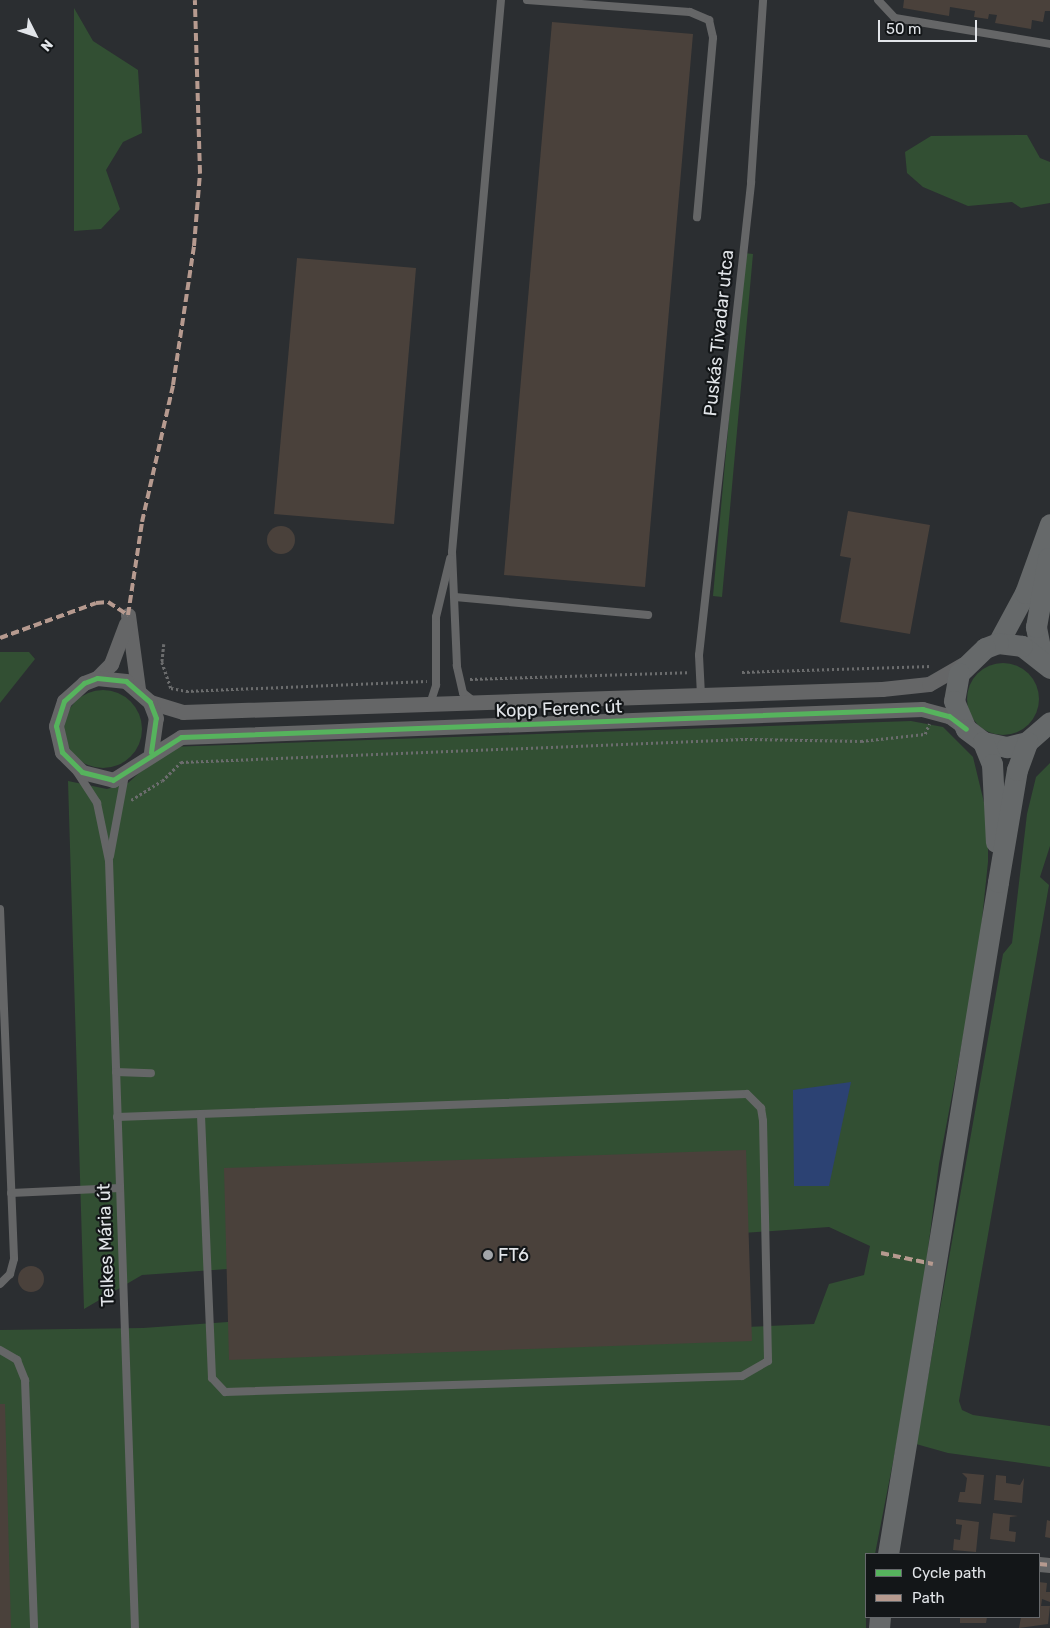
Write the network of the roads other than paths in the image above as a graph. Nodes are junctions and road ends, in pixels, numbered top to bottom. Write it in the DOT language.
graph roads {
  1 [pos="501,0"];
  2 [pos="527,0"];
  3 [pos="763,0"];
  4 [pos="878,0"];
  5 [pos="1050,44"];
  6 [pos="697,217"];
  7 [pos="1050,524"];
  8 [pos="1050,547"];
  9 [pos="452,552"];
  10 [pos="455,597"];
  11 [pos="648,614"];
  12 [pos="998,644"];
  13 [pos="970,658"];
  14 [pos="1046,663"];
  15 [pos="97,678"];
  16 [pos="138,689"];
  17 [pos="701,695"];
  18 [pos="150,702"];
  19 [pos="476,702"];
  20 [pos="430,704"];
  21 [pos="1050,722"];
  22 [pos="975,735"];
  23 [pos="1027,742"];
  24 [pos="150,752"];
  25 [pos="70,763"];
  26 [pos="125,775"];
  27 [pos="109,861"];
  28 [pos="998,882"];
  29 [pos="0,909"];
  30 [pos="116,1072"];
  31 [pos="151,1073"];
  32 [pos="201,1114"];
  33 [pos="117,1117"];
  34 [pos="120,1188"];
  35 [pos="11,1193"];
  36 [pos="0,1284"];
  37 [pos="0,1350"];
  38 [pos="888,1553"];
  39 [pos="34,1628"];
  40 [pos="134,1628"];
  1 -- 9 [label="lane"];
  2 -- 6 [label="lane"];
  3 -- 17 [label="lane, Puskás Tivadar utca"];
  4 -- 5 [label="lane"];
  7 -- 12 [label="main road"];
  8 -- 14 [label="main road"];
  9 -- 10 [label="lane"];
  9 -- 20 [label="lane"];
  10 -- 11 [label="lane"];
  10 -- 19 [label="lane"];
  12 -- 13 [label="main road"];
  12 -- 14 [label="main road"];
  13 -- 17 [label="street, Kopp Ferenc út"];
  13 -- 22 [label="main road"];
  15 -- 16 [label="street"];
  15 -- 16 [label="street"];
  15 -- 25 [label="street"];
  16 -- 18 [label="street"];
  17 -- 19 [label="street, Kopp Ferenc út"];
  18 -- 20 [label="street, Kopp Ferenc út"];
  18 -- 24 [label="street"];
  19 -- 20 [label="street, Kopp Ferenc út"];
  21 -- 23 [label="main road"];
  22 -- 23 [label="main road"];
  22 -- 24 [label="street, Kopp Ferenc út"];
  22 -- 28 [label="main road"];
  23 -- 28 [label="main road"];
  24 -- 26 [label="street"];
  25 -- 26 [label="street"];
  25 -- 27 [label="lane"];
  26 -- 27 [label="lane"];
  27 -- 30 [label="lane, Telkes Mária út"];
  28 -- 38 [label="main road"];
  29 -- 35 [label="lane"];
  30 -- 31 [label="lane"];
  30 -- 33 [label="lane, Telkes Mária út"];
  32 -- 32 [label="lane"];
  32 -- 33 [label="lane"];
  33 -- 34 [label="lane, Telkes Mária út"];
  34 -- 35 [label="lane"];
  34 -- 40 [label="lane, Telkes Mária út"];
  35 -- 36 [label="lane"];
  37 -- 39 [label="lane"];
}
